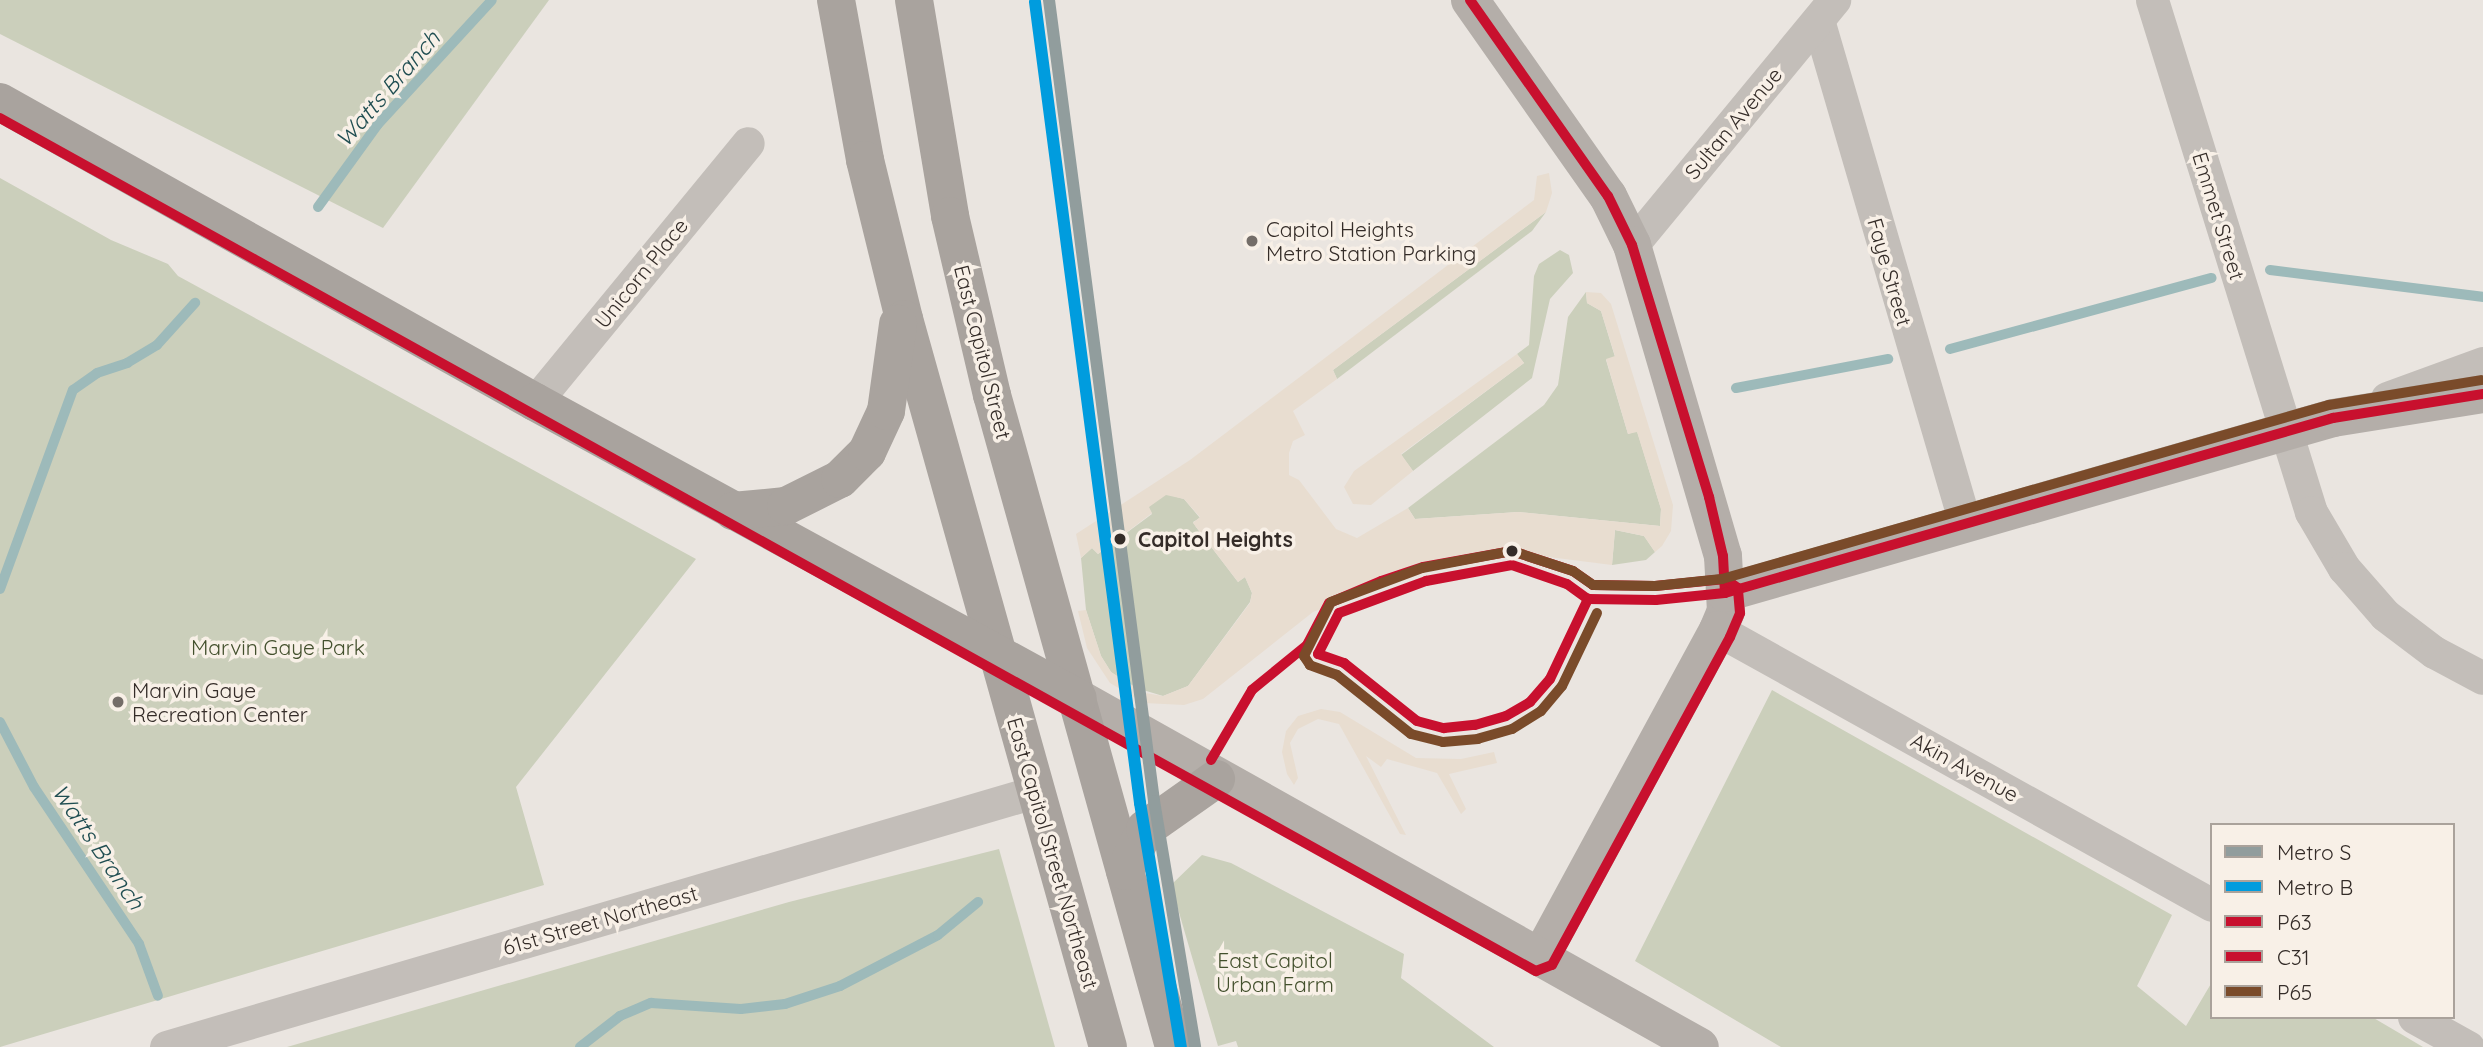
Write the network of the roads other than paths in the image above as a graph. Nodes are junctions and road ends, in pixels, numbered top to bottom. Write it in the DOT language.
graph roads {
  1 [pos="836,0"];
  2 [pos="914,0"];
  3 [pos="1470,0"];
  4 [pos="2152,0"];
  5 [pos="1826,10"];
  6 [pos="0,103"];
  7 [pos="748,144"];
  8 [pos="1632,245"];
  9 [pos="901,305"];
  10 [pos="2483,363"];
  11 [pos="2483,394"];
  12 [pos="535,402"];
  13 [pos="2333,418"];
  14 [pos="2285,431"];
  15 [pos="733,511"];
  16 [pos="1965,523"];
  17 [pos="1725,593"];
  18 [pos="1718,630"];
  19 [pos="1000,658"];
  20 [pos="2483,678"];
  21 [pos="1077,698"];
  22 [pos="1216,779"];
  23 [pos="1034,792"];
  24 [pos="1125,871"];
  25 [pos="2210,904"];
  26 [pos="1540,958"];
  27 [pos="2418,1019"];
  28 [pos="166,1047"];
  29 [pos="1108,1047"];
  30 [pos="1174,1047"];
  31 [pos="1700,1047"];
  32 [pos="2468,1047"];
  1 -- 9 [label="main road"];
  2 -- 21 [label="main road, East Capitol Street"];
  3 -- 8 [label="street"];
  4 -- 14 [label="street, Emmet Street"];
  5 -- 8 [label="street, Sultan Avenue"];
  5 -- 16 [label="street, Faye Street"];
  6 -- 12 [label="main road"];
  7 -- 12 [label="street, Unicorn Place"];
  8 -- 17 [label="street"];
  9 -- 15 [label="main road"];
  9 -- 19 [label="main road"];
  10 -- 13 [label="street"];
  11 -- 13 [label="street"];
  12 -- 15 [label="main road"];
  13 -- 14 [label="street"];
  14 -- 16 [label="street"];
  14 -- 20 [label="street, Emmet Street"];
  15 -- 19 [label="main road"];
  16 -- 17 [label="street"];
  17 -- 18 [label="street"];
  18 -- 25 [label="street, Akin Avenue"];
  18 -- 26 [label="street"];
  19 -- 21 [label="main road"];
  19 -- 23 [label="main road, East Capitol Street Northeast"];
  21 -- 22 [label="street"];
  21 -- 24 [label="main road, East Capitol Street"];
  22 -- 24 [label="main road"];
  22 -- 26 [label="street"];
  23 -- 28 [label="street, 61st Street Northeast"];
  23 -- 29 [label="main road, East Capitol Street Northeast"];
  24 -- 30 [label="main road, East Capitol Street"];
  26 -- 31 [label="street"];
  27 -- 32 [label="street"];
}
